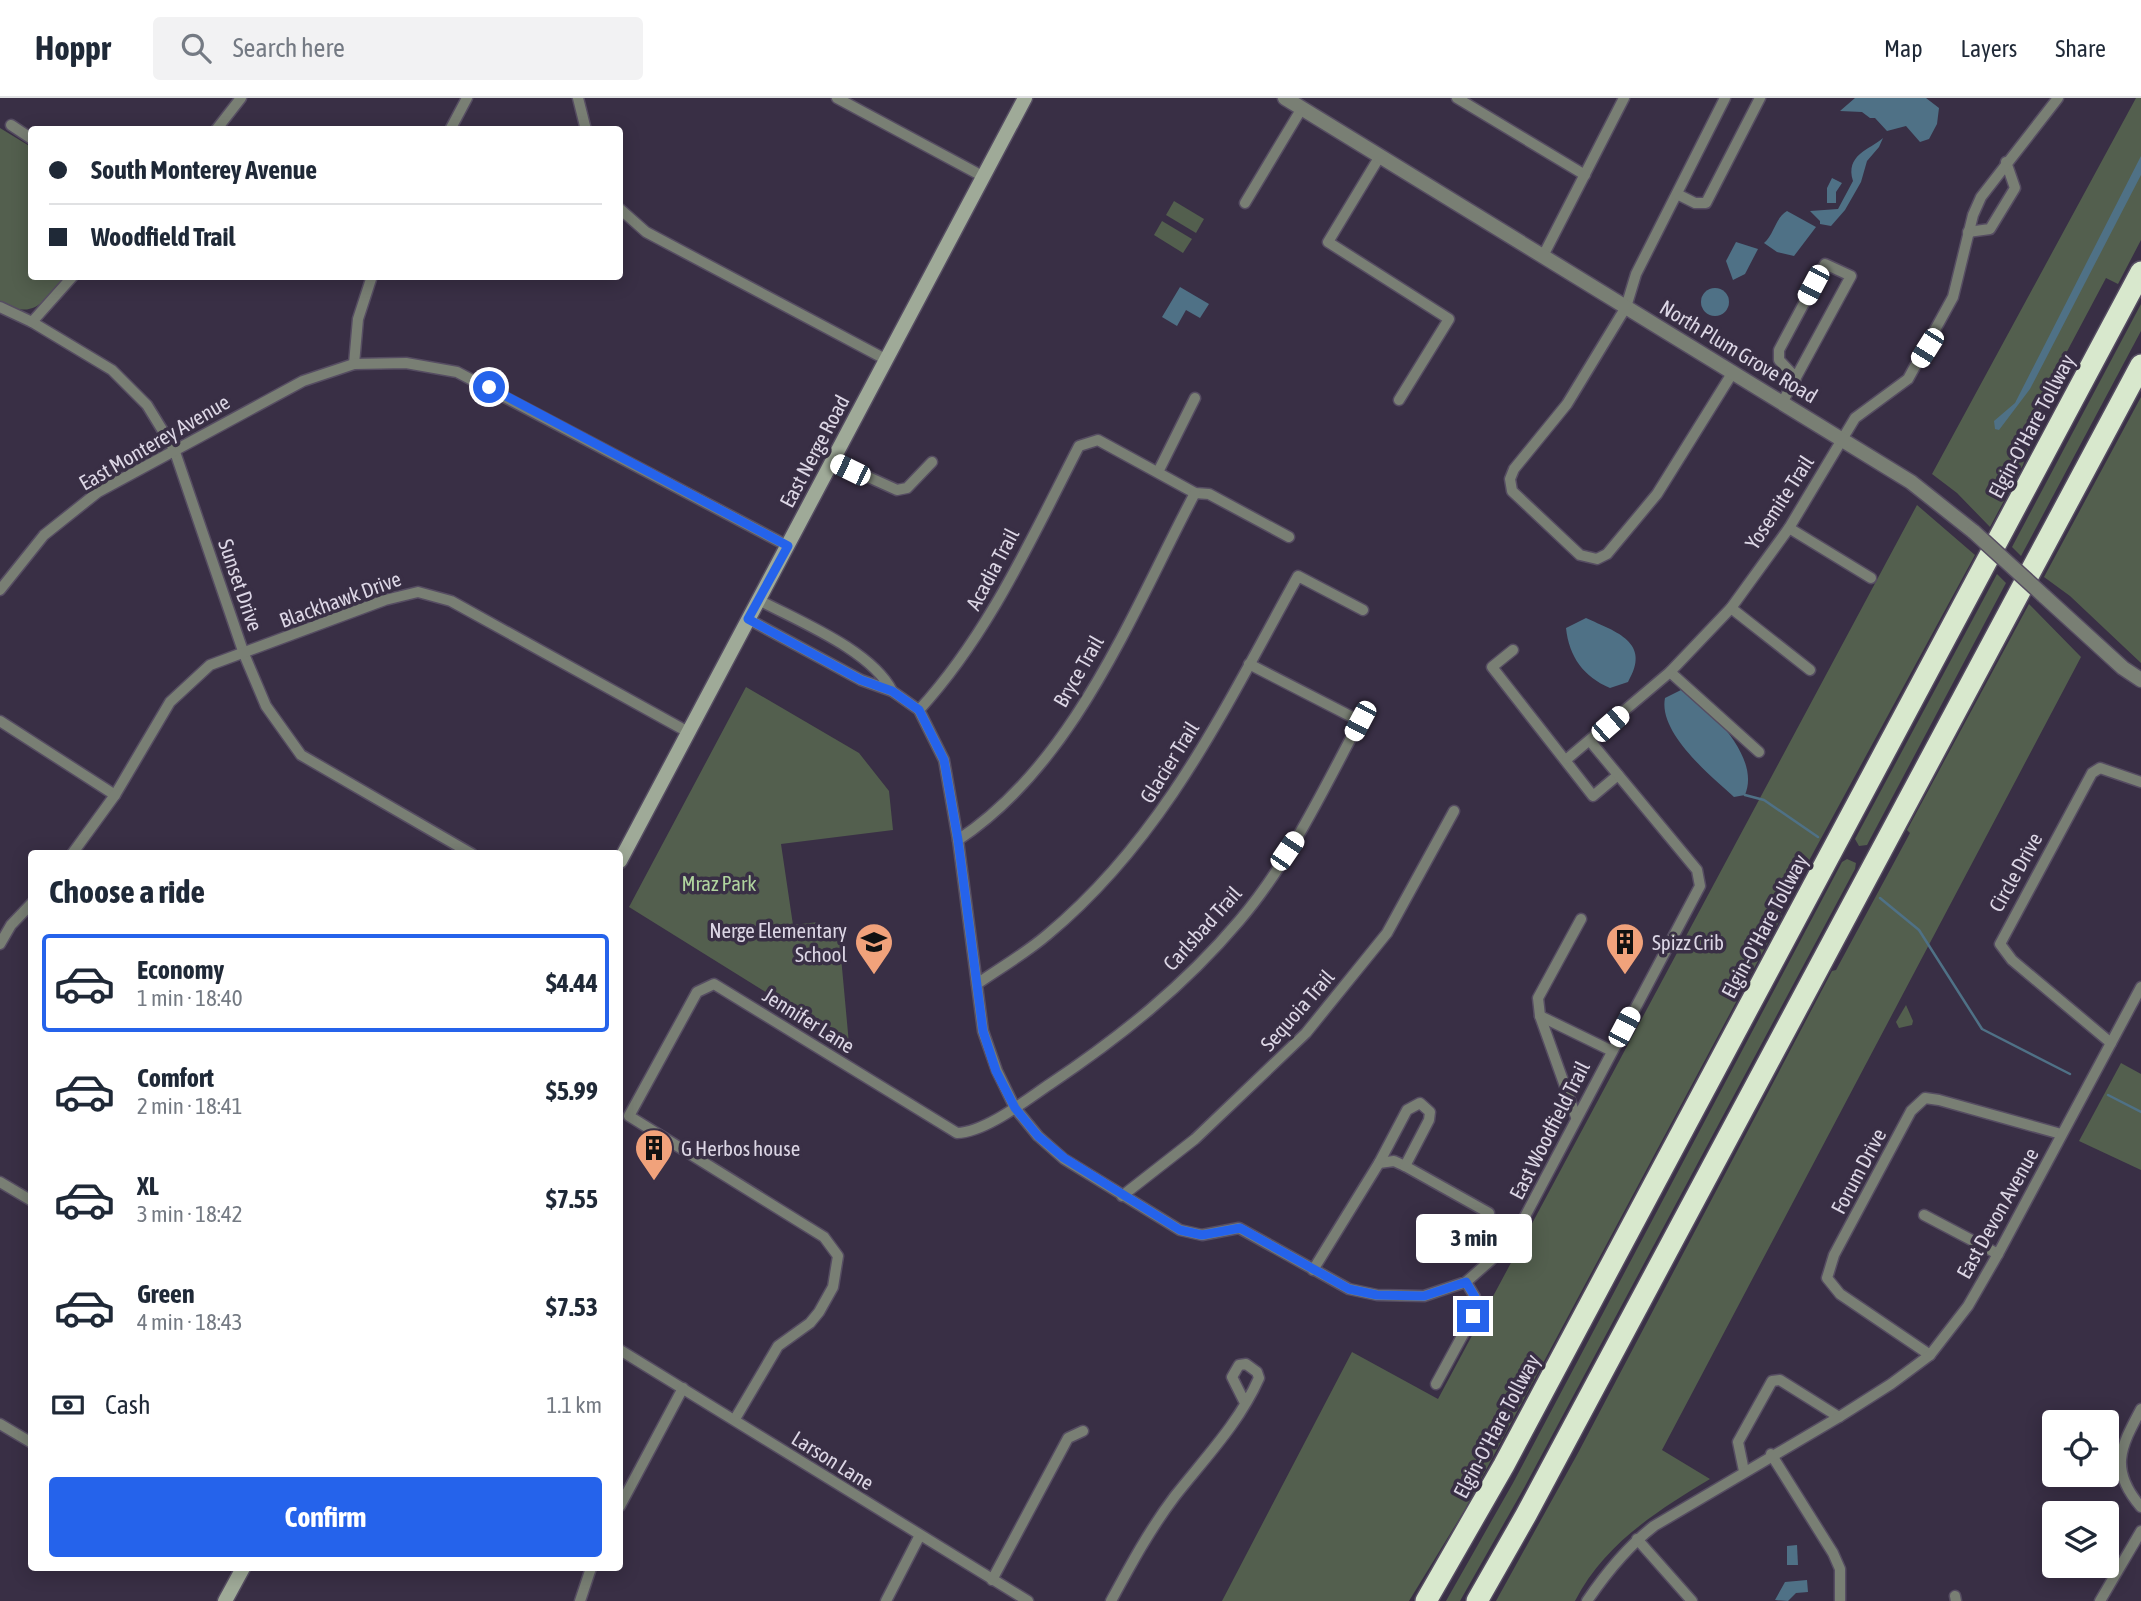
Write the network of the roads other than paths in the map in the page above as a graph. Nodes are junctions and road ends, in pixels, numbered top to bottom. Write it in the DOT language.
graph roads {
  1 [pos="241,98"];
  2 [pos="467,98"];
  3 [pos="578,98"];
  4 [pos="837,98"];
  5 [pos="1025,98"];
  6 [pos="1285,98"];
  7 [pos="1457,98"];
  8 [pos="1624,98"];
  9 [pos="1725,98"];
  10 [pos="1760,98"];
  11 [pos="2059,98"];
  12 [pos="1302,108"];
  13 [pos="11,125"];
  14 [pos="219,126"];
  15 [pos="452,126"];
  16 [pos="585,126"];
  17 [pos="28,136"];
  18 [pos="1380,156"];
  19 [pos="2006,162"];
  20 [pos="1585,175"];
  21 [pos="984,177"];
  22 [pos="1677,194"];
  23 [pos="1245,202"];
  24 [pos="623,212"];
  25 [pos="1968,232"];
  26 [pos="1543,256"];
  27 [pos="2141,272"];
  28 [pos="69,280"];
  29 [pos="371,280"];
  30 [pos="0,307"];
  31 [pos="1626,307"];
  32 [pos="32,322"];
  33 [pos="887,360"];
  34 [pos="355,364"];
  35 [pos="2141,365"];
  36 [pos="1733,372"];
  37 [pos="1796,378"];
  38 [pos="1195,398"];
  39 [pos="1399,400"];
  40 [pos="1782,402"];
  41 [pos="1842,439"];
  42 [pos="174,449"];
  43 [pos="833,461"];
  44 [pos="932,462"];
  45 [pos="1158,472"];
  46 [pos="1195,493"];
  47 [pos="1789,528"];
  48 [pos="1289,537"];
  49 [pos="788,546"];
  50 [pos="1871,578"];
  51 [pos="0,590"];
  52 [pos="759,600"];
  53 [pos="1731,608"];
  54 [pos="1363,610"];
  55 [pos="748,619"];
  56 [pos="1513,650"];
  57 [pos="244,654"];
  58 [pos="1249,664"];
  59 [pos="1810,670"];
  60 [pos="1670,672"];
  61 [pos="2141,680"];
  62 [pos="892,691"];
  63 [pos="919,710"];
  64 [pos="0,721"];
  65 [pos="688,732"];
  66 [pos="1590,741"];
  67 [pos="1759,752"];
  68 [pos="1567,759"];
  69 [pos="1618,775"];
  70 [pos="2141,782"];
  71 [pos="115,795"];
  72 [pos="1454,811"];
  73 [pos="958,840"];
  74 [pos="75,850"];
  75 [pos="465,850"];
  76 [pos="623,855"];
  77 [pos="28,907"];
  78 [pos="1581,919"];
  79 [pos="0,944"];
  80 [pos="977,984"];
  81 [pos="2141,987"];
  82 [pos="1540,1016"];
  83 [pos="2111,1043"];
  84 [pos="1612,1051"];
  85 [pos="1015,1108"];
  86 [pos="624,1114"];
  87 [pos="1576,1117"];
  88 [pos="2061,1134"];
  89 [pos="1379,1163"];
  90 [pos="1405,1166"];
  91 [pos="0,1182"];
  92 [pos="1122,1196"];
  93 [pos="28,1199"];
  94 [pos="1489,1213"];
  95 [pos="1924,1215"];
  96 [pos="1998,1254"];
  97 [pos="1313,1270"];
  98 [pos="1466,1282"];
  99 [pos="623,1352"];
  100 [pos="1930,1355"];
  101 [pos="1436,1384"];
  102 [pos="683,1388"];
  103 [pos="1245,1403"];
  104 [pos="2141,1409"];
  105 [pos="1839,1417"];
  106 [pos="735,1419"];
  107 [pos="0,1424"];
  108 [pos="1083,1431"];
  109 [pos="28,1441"];
  110 [pos="1771,1454"];
  111 [pos="1744,1471"];
  112 [pos="623,1500"];
  113 [pos="2141,1507"];
  114 [pos="2141,1531"];
  115 [pos="919,1537"];
  116 [pos="1637,1539"];
  117 [pos="241,1571"];
  118 [pos="590,1571"];
  119 [pos="992,1580"];
  120 [pos="225,1601"];
  121 [pos="580,1601"];
  122 [pos="886,1601"];
  123 [pos="1028,1601"];
  124 [pos="1111,1601"];
  125 [pos="1426,1601"];
  126 [pos="1477,1601"];
  127 [pos="1587,1601"];
  128 [pos="1692,1601"];
  129 [pos="1840,1601"];
  130 [pos="2100,1601"];
  1 -- 14 [label="street"];
  2 -- 15 [label="street"];
  3 -- 16 [label="street"];
  4 -- 21 [label="street"];
  5 -- 21 [label="main road, East Nerge Road"];
  6 -- 12 [label="street, North Plum Grove Road"];
  7 -- 20 [label="street"];
  8 -- 20 [label="street"];
  9 -- 22 [label="street"];
  10 -- 22 [label="street"];
  11 -- 19 [label="street, Yosemite Trail"];
  12 -- 18 [label="street, North Plum Grove Road"];
  12 -- 23 [label="street"];
  13 -- 17 [label="street"];
  18 -- 26 [label="street, North Plum Grove Road"];
  18 -- 39 [label="street"];
  19 -- 25 [label="street, Yosemite Trail"];
  19 -- 25 [label="street"];
  20 -- 26 [label="street"];
  21 -- 33 [label="main road, East Nerge Road"];
  22 -- 31 [label="street"];
  24 -- 33 [label="street"];
  25 -- 41 [label="street, Yosemite Trail"];
  26 -- 31 [label="street, North Plum Grove Road"];
  27 -- 125 [label="highway, Elgin-O'Hare Tollway"];
  28 -- 32 [label="street"];
  29 -- 34 [label="street"];
  30 -- 32 [label="street, Sunset Drive"];
  31 -- 36 [label="street, North Plum Grove Road"];
  31 -- 36 [label="street"];
  32 -- 42 [label="street, Sunset Drive"];
  33 -- 43 [label="main road, East Nerge Road"];
  34 -- 42 [label="street, East Monterey Avenue"];
  34 -- 49 [label="street, East Monterey Avenue"];
  35 -- 126 [label="highway"];
  36 -- 40 [label="street, North Plum Grove Road"];
  37 -- 37 [label="street"];
  37 -- 40 [label="street"];
  38 -- 45 [label="street"];
  40 -- 41 [label="street, North Plum Grove Road"];
  41 -- 47 [label="street, Yosemite Trail"];
  41 -- 61 [label="street, North Plum Grove Road, bridge"];
  42 -- 51 [label="street, East Monterey Avenue"];
  42 -- 57 [label="street, Sunset Drive"];
  43 -- 44 [label="street"];
  43 -- 49 [label="main road, East Nerge Road"];
  45 -- 46 [label="street"];
  45 -- 63 [label="street, Acadia Trail"];
  46 -- 48 [label="street"];
  46 -- 73 [label="street, Bryce Trail"];
  47 -- 50 [label="street"];
  47 -- 53 [label="street, Yosemite Trail"];
  49 -- 52 [label="main road, East Nerge Road"];
  52 -- 55 [label="main road, East Nerge Road"];
  52 -- 62 [label="street"];
  53 -- 59 [label="street"];
  53 -- 60 [label="street, Yosemite Trail"];
  54 -- 58 [label="street, Glacier Trail"];
  55 -- 62 [label="street"];
  55 -- 65 [label="main road, East Nerge Road"];
  56 -- 68 [label="street"];
  57 -- 65 [label="street, Blackhawk Drive"];
  57 -- 71 [label="street, Blackhawk Drive"];
  57 -- 75 [label="street, Sunset Drive"];
  58 -- 80 [label="street, Glacier Trail"];
  58 -- 85 [label="street, Carlsbad Trail"];
  60 -- 66 [label="street, Yosemite Trail"];
  60 -- 67 [label="street"];
  62 -- 63 [label="street"];
  63 -- 73 [label="street"];
  64 -- 71 [label="street"];
  65 -- 76 [label="main road, East Nerge Road"];
  66 -- 68 [label="street, Yosemite Trail"];
  66 -- 69 [label="street"];
  68 -- 69 [label="street"];
  69 -- 84 [label="street, East Woodfield Trail"];
  70 -- 83 [label="street, Circle Drive"];
  71 -- 74 [label="street, Blackhawk Drive"];
  72 -- 92 [label="street, Sequoia Trail"];
  73 -- 80 [label="street"];
  77 -- 79 [label="street"];
  78 -- 82 [label="street"];
  80 -- 85 [label="street"];
  81 -- 83 [label="street, East Devon Avenue"];
  82 -- 84 [label="street"];
  82 -- 87 [label="street"];
  83 -- 88 [label="street, East Devon Avenue"];
  84 -- 87 [label="street, East Woodfield Trail"];
  85 -- 86 [label="street, Jennifer Lane"];
  85 -- 92 [label="street"];
  86 -- 106 [label="street, Jennifer Lane"];
  87 -- 98 [label="street, East Woodfield Trail"];
  88 -- 96 [label="street, East Devon Avenue"];
  88 -- 100 [label="street, Forum Drive"];
  89 -- 90 [label="street"];
  89 -- 90 [label="street"];
  89 -- 97 [label="street"];
  90 -- 94 [label="street"];
  91 -- 93 [label="street"];
  92 -- 97 [label="street"];
  95 -- 96 [label="street"];
  96 -- 100 [label="street, East Devon Avenue"];
  97 -- 98 [label="street"];
  98 -- 101 [label="street"];
  99 -- 102 [label="street, Larson Lane"];
  100 -- 105 [label="street, East Devon Avenue"];
  102 -- 106 [label="street, Larson Lane"];
  102 -- 112 [label="street"];
  103 -- 124 [label="street"];
  104 -- 113 [label="street"];
  105 -- 110 [label="street, East Devon Avenue"];
  105 -- 111 [label="street"];
  106 -- 115 [label="street, Larson Lane"];
  107 -- 109 [label="street"];
  108 -- 119 [label="street"];
  110 -- 111 [label="street, East Devon Avenue"];
  110 -- 129 [label="street"];
  111 -- 116 [label="street, East Devon Avenue"];
  114 -- 130 [label="street"];
  115 -- 119 [label="street, Larson Lane"];
  115 -- 122 [label="street"];
  116 -- 127 [label="street, East Devon Avenue"];
  116 -- 128 [label="street"];
  117 -- 120 [label="main road"];
  118 -- 121 [label="street"];
  119 -- 123 [label="street, Larson Lane"];
}
